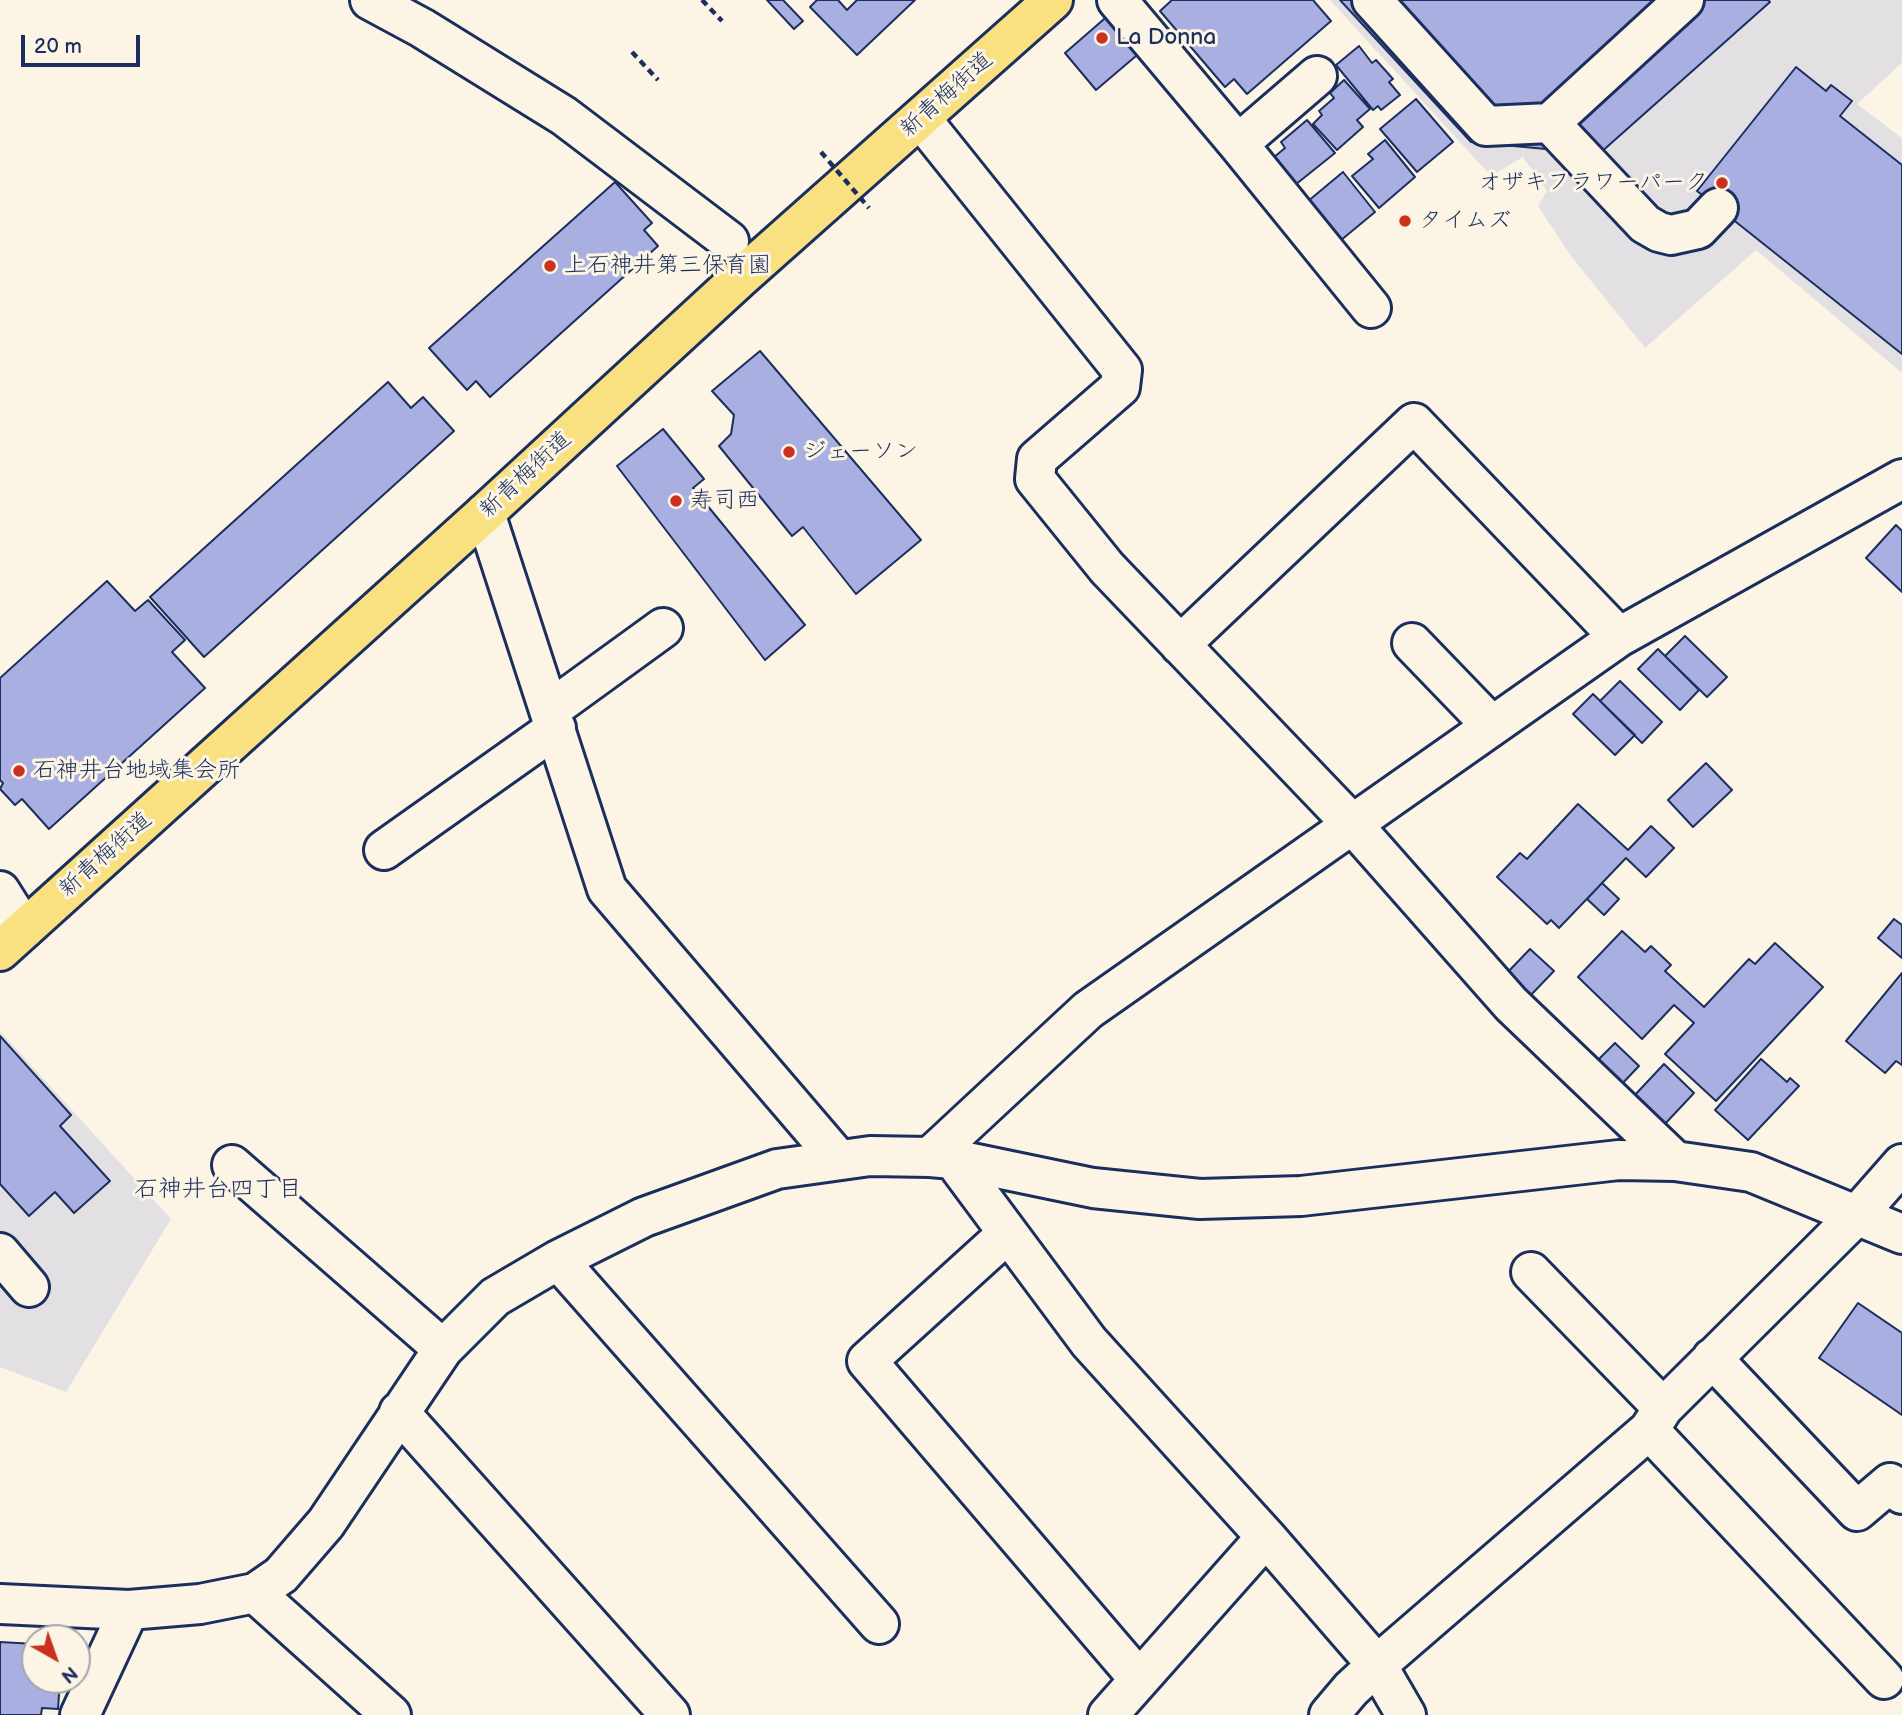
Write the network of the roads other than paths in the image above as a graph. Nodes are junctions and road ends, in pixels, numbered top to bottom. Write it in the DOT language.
graph roads {
  1 [pos="370,0"];
  2 [pos="1053,0"];
  3 [pos="1117,0"];
  4 [pos="1372,0"];
  5 [pos="1684,0"];
  6 [pos="1318,76"];
  7 [pos="921,119"];
  8 [pos="1550,123"];
  9 [pos="1238,144"];
  10 [pos="1718,208"];
  11 [pos="729,241"];
  12 [pos="1371,308"];
  13 [pos="1902,479"];
  14 [pos="485,513"];
  15 [pos="663,628"];
  16 [pos="1619,637"];
  17 [pos="1412,643"];
  18 [pos="1180,645"];
  19 [pos="553,719"];
  20 [pos="1492,726"];
  21 [pos="1353,825"];
  22 [pos="384,850"];
  23 [pos="0,891"];
  24 [pos="12,940"];
  25 [pos="941,1158"];
  26 [pos="839,1160"];
  27 [pos="1675,1161"];
  28 [pos="1902,1164"];
  29 [pos="232,1166"];
  30 [pos="1858,1214"];
  31 [pos="1008,1233"];
  32 [pos="1902,1234"];
  33 [pos="0,1253"];
  34 [pos="558,1260"];
  35 [pos="1531,1272"];
  36 [pos="29,1287"];
  37 [pos="443,1349"];
  38 [pos="1712,1358"];
  39 [pos="399,1412"];
  40 [pos="1656,1419"];
  41 [pos="1902,1494"];
  42 [pos="1266,1537"];
  43 [pos="255,1592"];
  44 [pos="0,1604"];
  45 [pos="129,1610"];
  46 [pos="879,1624"];
  47 [pos="1377,1665"];
  48 [pos="1139,1679"];
  49 [pos="1884,1679"];
  50 [pos="80,1715"];
  51 [pos="391,1715"];
  52 [pos="670,1715"];
  53 [pos="1108,1715"];
  54 [pos="1329,1715"];
  55 [pos="1406,1715"];
  1 -- 11 [label="street"];
  2 -- 7 [label="main road, 新青梅街道"];
  3 -- 9 [label="street"];
  4 -- 8 [label="street"];
  5 -- 8 [label="street"];
  6 -- 9 [label="street"];
  7 -- 14 [label="main road, 新青梅街道"];
  7 -- 18 [label="street"];
  8 -- 10 [label="street"];
  9 -- 12 [label="street"];
  13 -- 16 [label="street"];
  14 -- 19 [label="street"];
  14 -- 24 [label="main road, 新青梅街道"];
  15 -- 19 [label="street"];
  16 -- 18 [label="street"];
  16 -- 20 [label="street"];
  17 -- 20 [label="street"];
  18 -- 21 [label="street"];
  19 -- 22 [label="street"];
  19 -- 26 [label="street"];
  20 -- 21 [label="street"];
  21 -- 25 [label="street"];
  21 -- 27 [label="street"];
  23 -- 24 [label="street"];
  25 -- 26 [label="street"];
  25 -- 27 [label="street"];
  25 -- 31 [label="street"];
  26 -- 34 [label="street"];
  27 -- 30 [label="street"];
  28 -- 30 [label="street"];
  29 -- 37 [label="street"];
  30 -- 32 [label="street"];
  30 -- 38 [label="street"];
  31 -- 42 [label="street"];
  31 -- 48 [label="street"];
  33 -- 36 [label="street"];
  34 -- 37 [label="street"];
  34 -- 46 [label="street"];
  35 -- 40 [label="street"];
  37 -- 39 [label="street"];
  38 -- 40 [label="street"];
  38 -- 41 [label="street"];
  39 -- 43 [label="street"];
  39 -- 52 [label="street"];
  40 -- 47 [label="street"];
  40 -- 49 [label="street"];
  42 -- 47 [label="street"];
  42 -- 48 [label="street"];
  43 -- 45 [label="street"];
  43 -- 51 [label="street"];
  44 -- 45 [label="street"];
  45 -- 50 [label="street"];
  47 -- 54 [label="street"];
  47 -- 55 [label="street"];
  48 -- 53 [label="street"];
}
